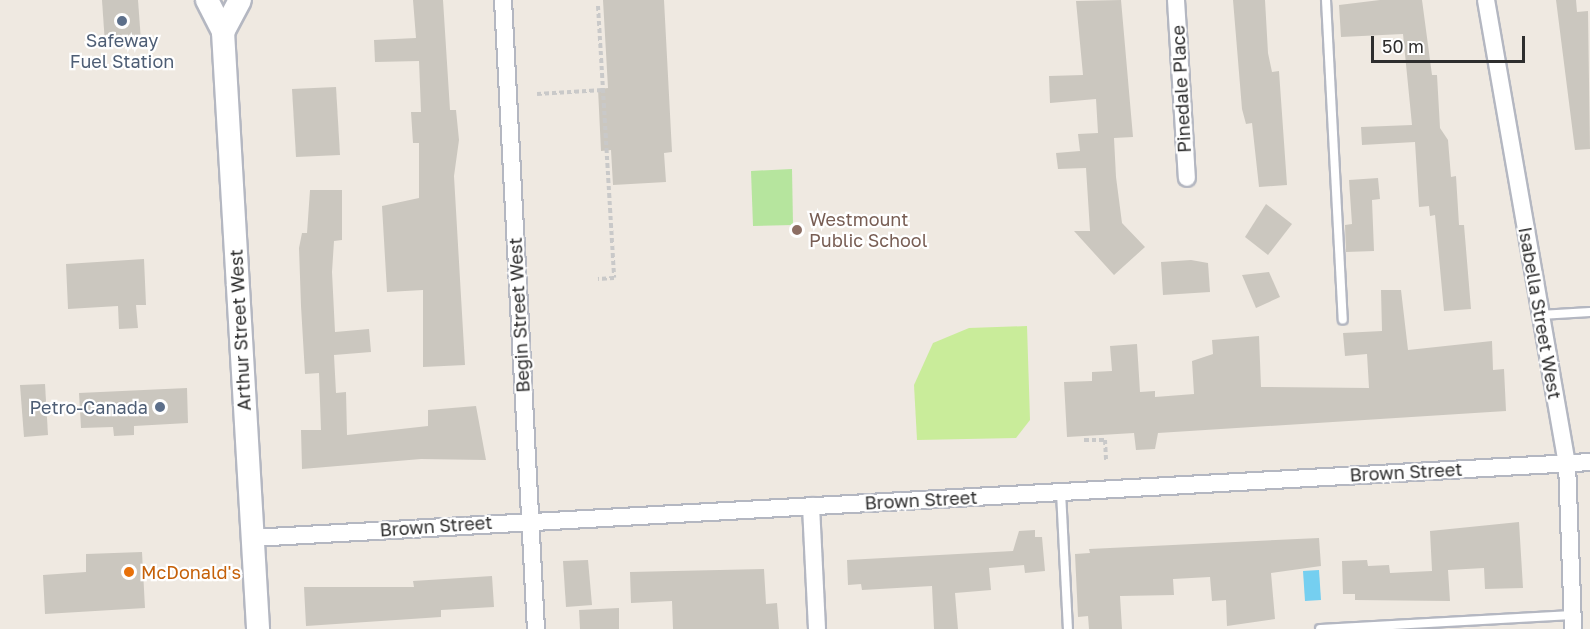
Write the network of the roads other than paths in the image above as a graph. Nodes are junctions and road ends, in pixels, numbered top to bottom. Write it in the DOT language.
graph roads {
  1 [pos="207,0"];
  2 [pos="240,0"];
  3 [pos="503,0"];
  4 [pos="1176,0"];
  5 [pos="1326,0"];
  6 [pos="1486,0"];
  7 [pos="223,32"];
  8 [pos="1187,178"];
  9 [pos="1590,312"];
  10 [pos="1540,315"];
  11 [pos="1343,320"];
  12 [pos="1590,462"];
  13 [pos="1567,463"];
  14 [pos="1061,492"];
  15 [pos="811,506"];
  16 [pos="530,520"];
  17 [pos="252,538"];
  18 [pos="1573,622"];
  19 [pos="258,629"];
  20 [pos="536,629"];
  21 [pos="817,629"];
  22 [pos="1068,629"];
  23 [pos="1320,629"];
  1 -- 7 [label="main road, Arthur Street West"];
  2 -- 7 [label="main road"];
  3 -- 16 [label="street, Begin Street West"];
  4 -- 8 [label="street, Pinedale Place"];
  5 -- 11 [label="lane"];
  6 -- 10 [label="street, Isabella Street West"];
  7 -- 17 [label="main road, Arthur Street West"];
  9 -- 10 [label="lane"];
  10 -- 13 [label="street, Isabella Street West"];
  12 -- 13 [label="street, Brown Street"];
  13 -- 14 [label="street, Brown Street"];
  13 -- 18 [label="street, Isabella Street West"];
  14 -- 15 [label="street, Brown Street"];
  14 -- 22 [label="lane"];
  15 -- 16 [label="street, Brown Street"];
  15 -- 21 [label="street"];
  16 -- 17 [label="street, Brown Street"];
  16 -- 20 [label="street, Begin Street West"];
  17 -- 19 [label="main road, Arthur Street West"];
  18 -- 23 [label="lane"];
}
